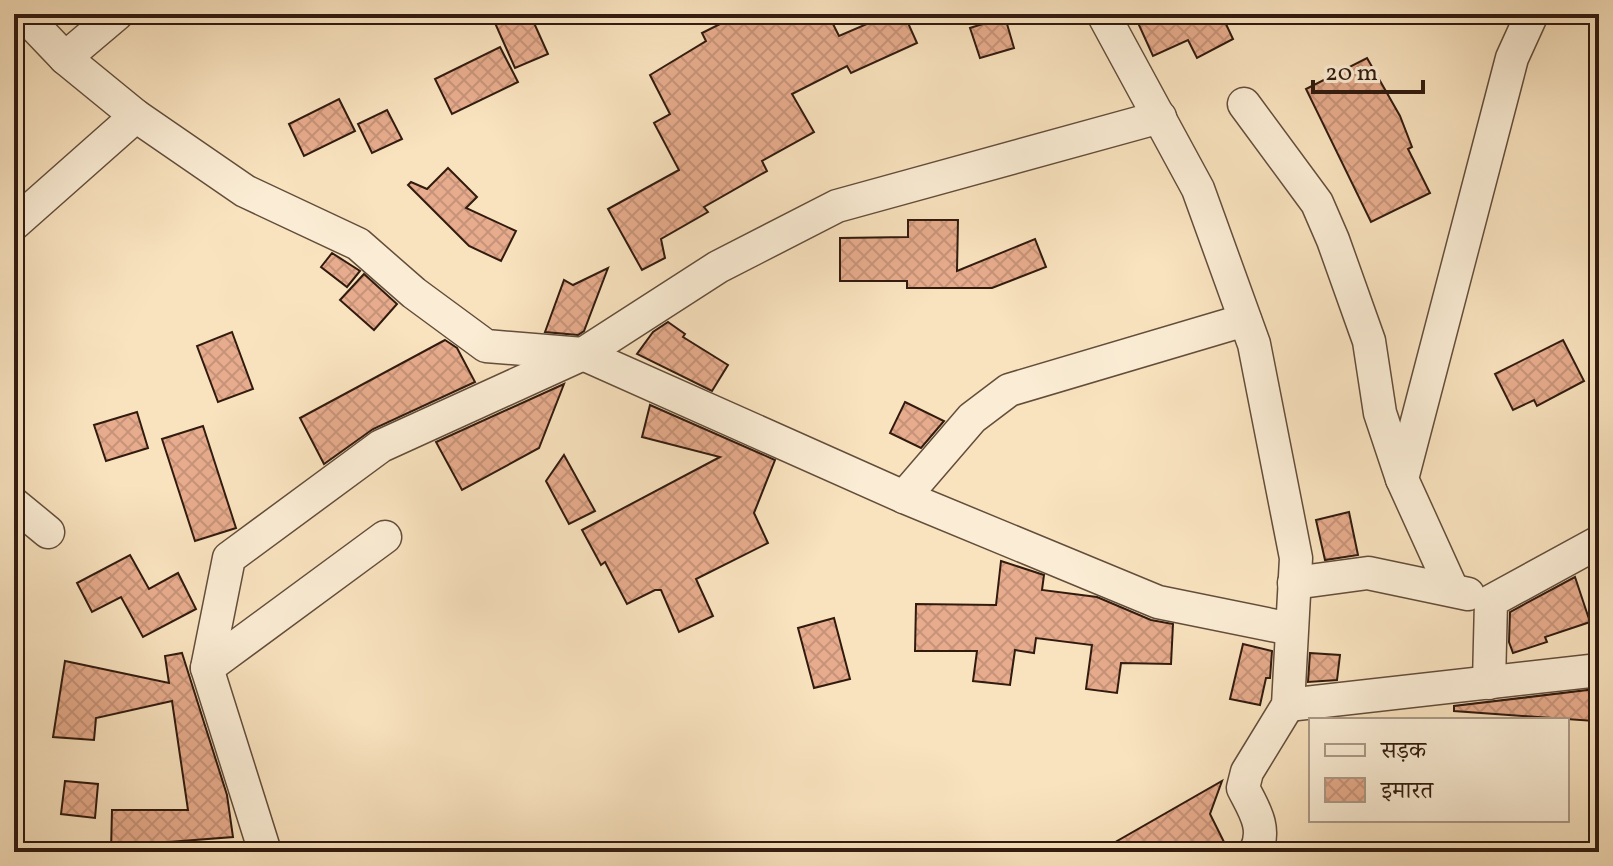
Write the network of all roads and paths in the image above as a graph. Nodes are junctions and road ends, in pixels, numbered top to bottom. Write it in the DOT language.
graph roads {
  1 [pos="24,14"];
  2 [pos="117,14"];
  3 [pos="1103,14"];
  4 [pos="1532,14"];
  5 [pos="14,25"];
  6 [pos="65,58"];
  7 [pos="1244,104"];
  8 [pos="136,116"];
  9 [pos="1160,117"];
  10 [pos="14,224"];
  11 [pos="1245,320"];
  12 [pos="583,354"];
  13 [pos="1402,479"];
  14 [pos="904,497"];
  15 [pos="14,504"];
  16 [pos="48,532"];
  17 [pos="385,537"];
  18 [pos="1599,542"];
  19 [pos="1294,583"];
  20 [pos="1452,589"];
  21 [pos="1491,601"];
  22 [pos="1291,629"];
  23 [pos="207,668"];
  24 [pos="1599,670"];
  25 [pos="1489,683"];
  26 [pos="1288,705"];
  27 [pos="265,852"];
  28 [pos="1255,852"];
  1 -- 5 [label="street"];
  1 -- 6 [label="street"];
  2 -- 6 [label="street"];
  3 -- 9 [label="street"];
  4 -- 13 [label="street"];
  6 -- 8 [label="street"];
  7 -- 13 [label="street"];
  8 -- 10 [label="street"];
  8 -- 12 [label="street"];
  9 -- 11 [label="street"];
  9 -- 12 [label="street"];
  11 -- 14 [label="street"];
  11 -- 19 [label="street"];
  12 -- 14 [label="street"];
  12 -- 23 [label="street"];
  13 -- 20 [label="street"];
  14 -- 22 [label="street"];
  15 -- 16 [label="street"];
  17 -- 23 [label="street"];
  18 -- 21 [label="street"];
  19 -- 20 [label="street"];
  19 -- 22 [label="street"];
  20 -- 21 [label="street"];
  21 -- 25 [label="street"];
  22 -- 26 [label="street"];
  23 -- 27 [label="street"];
  24 -- 25 [label="street"];
  25 -- 26 [label="street"];
  26 -- 28 [label="street"];
}
